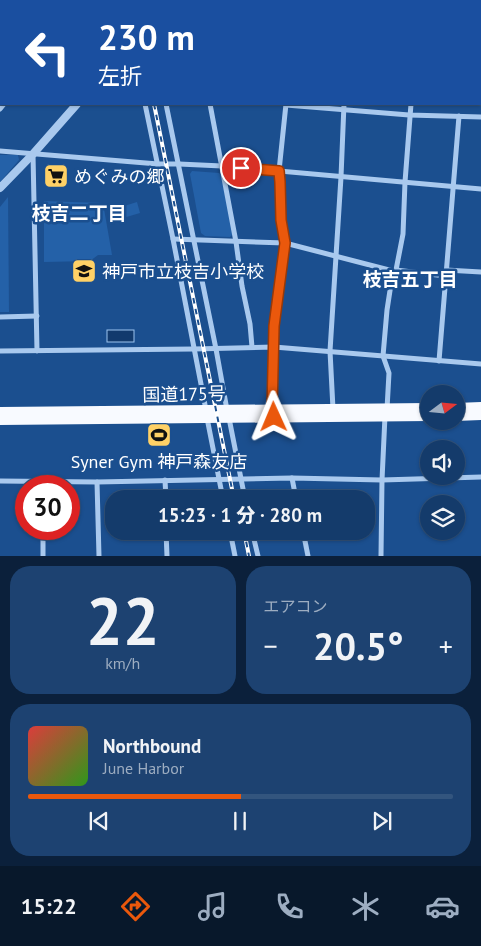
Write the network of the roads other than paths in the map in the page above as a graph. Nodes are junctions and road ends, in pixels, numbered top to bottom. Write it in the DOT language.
graph roads {
  1 [pos="76,105"];
  2 [pos="145,105"];
  3 [pos="166,105"];
  4 [pos="210,105"];
  5 [pos="286,105"];
  6 [pos="305,105"];
  7 [pos="411,105"];
  8 [pos="344,107"];
  9 [pos="409,115"];
  10 [pos="459,116"];
  11 [pos="481,117"];
  12 [pos="0,151"];
  13 [pos="33,154"];
  14 [pos="158,164"];
  15 [pos="179,164"];
  16 [pos="222,166"];
  17 [pos="279,171"];
  18 [pos="342,177"];
  19 [pos="405,182"];
  20 [pos="452,186"];
  21 [pos="0,188"];
  22 [pos="481,189"];
  23 [pos="173,239"];
  24 [pos="195,240"];
  25 [pos="236,242"];
  26 [pos="285,243"];
  27 [pos="336,257"];
  28 [pos="394,270"];
  29 [pos="481,272"];
  30 [pos="446,273"];
  31 [pos="37,316"];
  32 [pos="0,317"];
  33 [pos="252,347"];
  34 [pos="274,347"];
  35 [pos="194,349"];
  36 [pos="216,349"];
  37 [pos="0,351"];
  38 [pos="37,351"];
  39 [pos="330,351"];
  40 [pos="383,356"];
  41 [pos="439,361"];
  42 [pos="481,364"];
  43 [pos="481,407"];
  44 [pos="465,408"];
  45 [pos="333,409"];
  46 [pos="420,409"];
  47 [pos="0,412"];
  48 [pos="386,412"];
  49 [pos="273,413"];
  50 [pos="206,414"];
  51 [pos="228,414"];
  52 [pos="420,415"];
  53 [pos="481,415"];
  54 [pos="465,416"];
  55 [pos="0,420"];
  56 [pos="481,477"];
  57 [pos="292,478"];
  58 [pos="219,479"];
  59 [pos="241,479"];
  60 [pos="165,480"];
  61 [pos="382,480"];
  62 [pos="0,481"];
  63 [pos="15,482"];
  64 [pos="97,482"];
  65 [pos="80,483"];
  66 [pos="166,490"];
  67 [pos="221,490"];
  68 [pos="243,490"];
  69 [pos="294,490"];
  70 [pos="43,540"];
  71 [pos="166,540"];
  72 [pos="232,540"];
  73 [pos="254,540"];
  74 [pos="305,540"];
  75 [pos="43,556"];
  76 [pos="99,556"];
  77 [pos="167,556"];
  78 [pos="235,556"];
  79 [pos="258,556"];
  80 [pos="308,556"];
  81 [pos="381,556"];
  1 -- 13 [label="street"];
  2 -- 14 [label="street"];
  3 -- 15 [label="street"];
  4 -- 16 [label="street"];
  5 -- 17 [label="street"];
  6 -- 8 [label="street"];
  7 -- 9 [label="street"];
  8 -- 9 [label="street"];
  8 -- 18 [label="street"];
  9 -- 10 [label="street"];
  9 -- 19 [label="street"];
  10 -- 11 [label="street"];
  10 -- 20 [label="street"];
  12 -- 13 [label="street"];
  13 -- 14 [label="street"];
  13 -- 21 [label="street"];
  13 -- 31 [label="street"];
  14 -- 15 [label="street"];
  14 -- 23 [label="street"];
  15 -- 16 [label="street"];
  15 -- 24 [label="street"];
  16 -- 17 [label="street"];
  16 -- 25 [label="street"];
  17 -- 18 [label="street"];
  17 -- 26 [label="street"];
  18 -- 19 [label="street"];
  18 -- 27 [label="street"];
  19 -- 20 [label="street"];
  19 -- 28 [label="street"];
  20 -- 22 [label="street"];
  20 -- 30 [label="street"];
  23 -- 24 [label="street"];
  23 -- 35 [label="street"];
  24 -- 25 [label="street"];
  24 -- 36 [label="street"];
  25 -- 26 [label="street"];
  25 -- 33 [label="street"];
  26 -- 27 [label="street"];
  26 -- 34 [label="street"];
  27 -- 28 [label="street"];
  27 -- 39 [label="street"];
  28 -- 30 [label="street"];
  28 -- 40 [label="street"];
  29 -- 30 [label="street"];
  30 -- 41 [label="street"];
  31 -- 32 [label="street"];
  31 -- 38 [label="street"];
  33 -- 34 [label="street"];
  33 -- 36 [label="street"];
  34 -- 39 [label="street"];
  34 -- 49 [label="street"];
  35 -- 36 [label="street"];
  35 -- 38 [label="street"];
  35 -- 50 [label="street"];
  36 -- 51 [label="street"];
  37 -- 38 [label="street"];
  39 -- 40 [label="street"];
  39 -- 45 [label="street"];
  40 -- 41 [label="street"];
  40 -- 48 [label="street"];
  41 -- 42 [label="street"];
  43 -- 44 [label="highway"];
  45 -- 48 [label="highway, 国道175号"];
  45 -- 49 [label="highway, 国道175号"];
  46 -- 48 [label="highway, 国道175号"];
  47 -- 50 [label="highway, 国道175号"];
  48 -- 49 [label="highway, 国道175号"];
  48 -- 52 [label="highway, 国道175号"];
  48 -- 61 [label="street"];
  49 -- 51 [label="highway, 国道175号"];
  50 -- 51 [label="highway, 国道175号"];
  50 -- 55 [label="highway, 国道175号"];
  50 -- 58 [label="street"];
  51 -- 59 [label="street"];
  53 -- 54 [label="highway"];
  56 -- 61 [label="street"];
  57 -- 59 [label="street"];
  57 -- 61 [label="street"];
  57 -- 69 [label="street"];
  58 -- 59 [label="street"];
  58 -- 60 [label="street"];
  58 -- 67 [label="street"];
  59 -- 68 [label="street"];
  60 -- 64 [label="street"];
  60 -- 66 [label="street"];
  61 -- 81 [label="street"];
  62 -- 63 [label="street"];
  64 -- 65 [label="street"];
  64 -- 76 [label="street"];
  70 -- 75 [label="street"];
  71 -- 77 [label="street"];
  72 -- 78 [label="street"];
  73 -- 79 [label="street"];
  74 -- 80 [label="street"];
}
